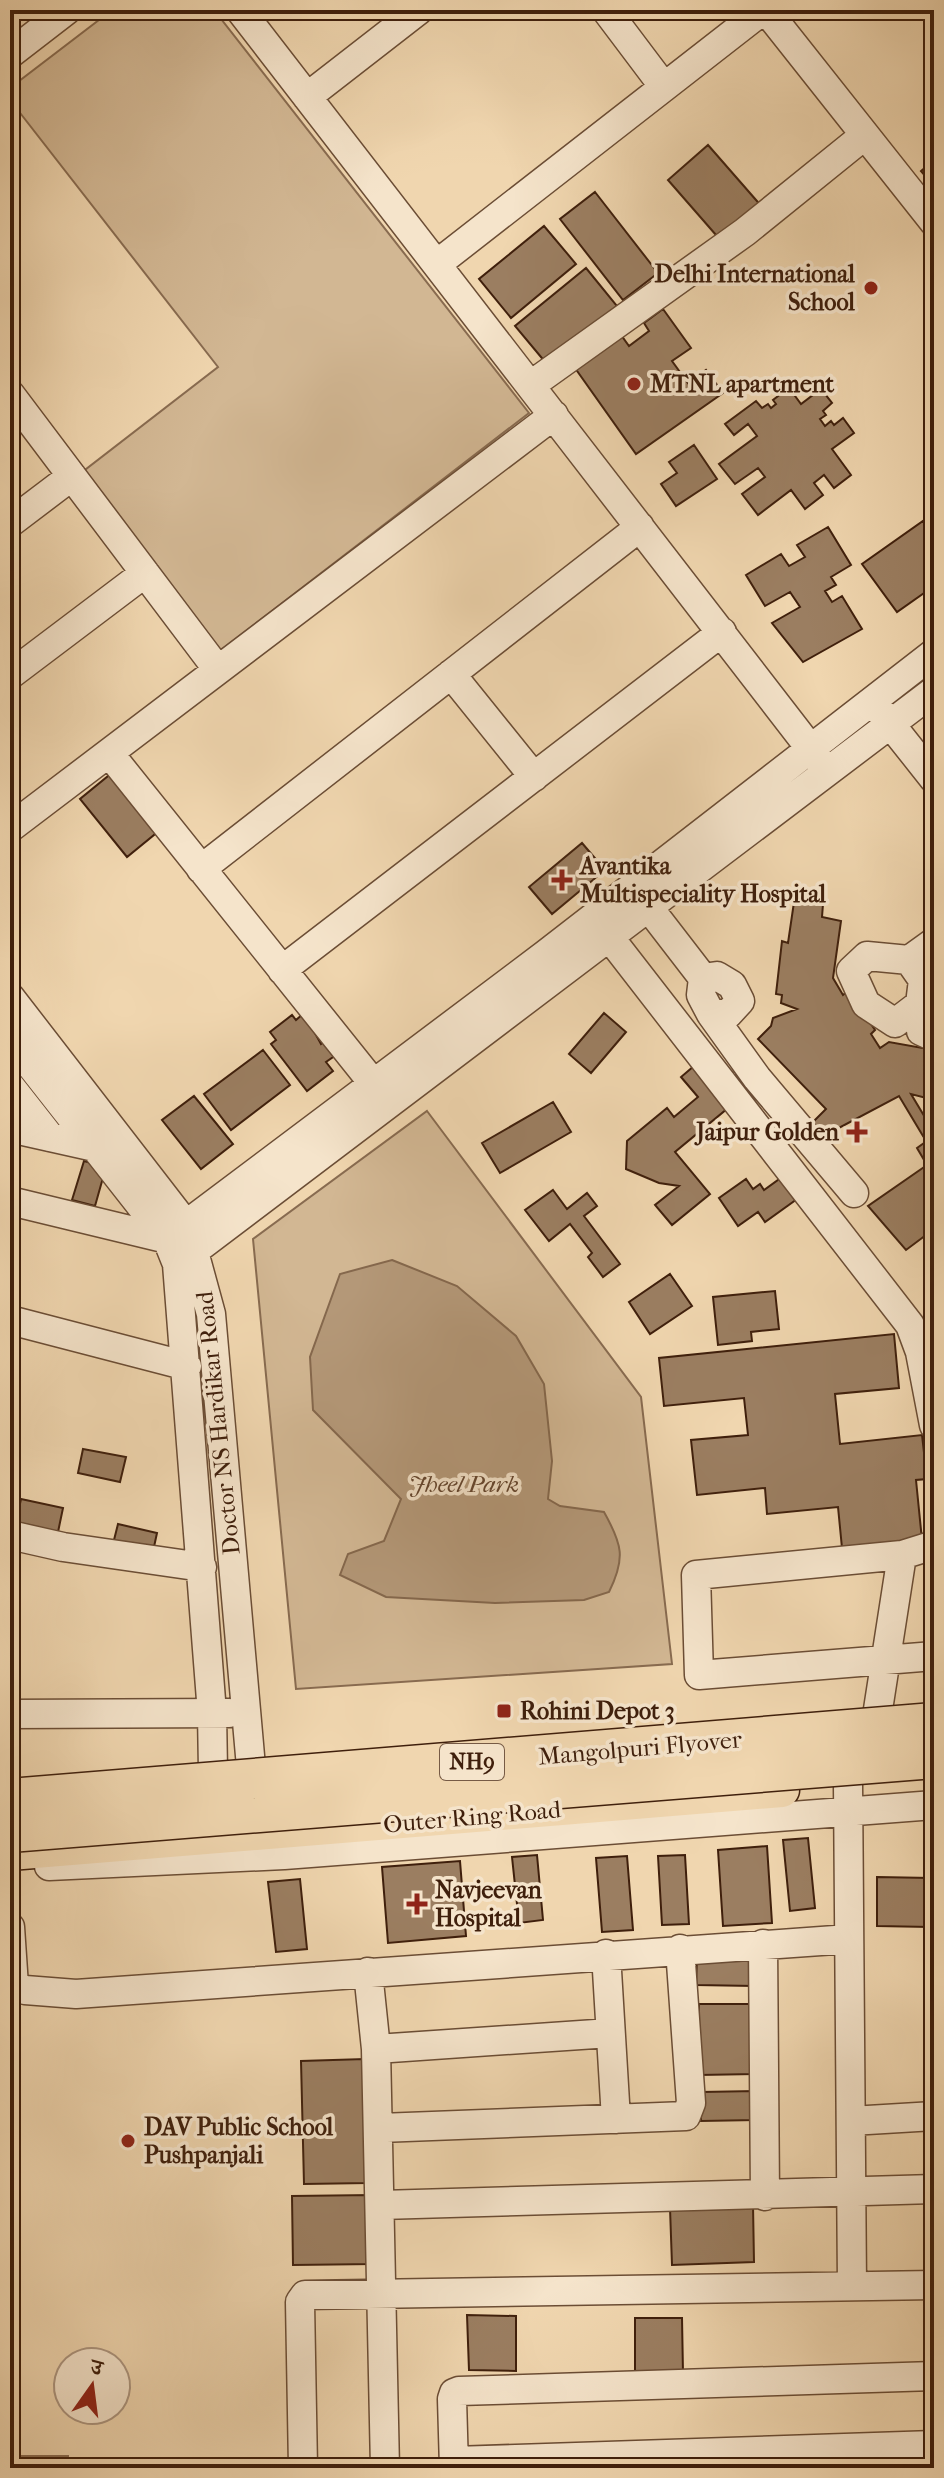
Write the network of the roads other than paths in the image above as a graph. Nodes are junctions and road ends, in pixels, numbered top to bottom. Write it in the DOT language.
graph roads {
  1 [pos="67,10"];
  2 [pos="240,10"];
  3 [pos="419,10"];
  4 [pos="606,10"];
  5 [pos="764,10"];
  6 [pos="10,54"];
  7 [pos="664,87"];
  8 [pos="307,97"];
  9 [pos="865,135"];
  10 [pos="930,209"];
  11 [pos="437,264"];
  12 [pos="531,385"];
  13 [pos="10,394"];
  14 [pos="554,415"];
  15 [pos="72,476"];
  16 [pos="10,523"];
  17 [pos="640,527"];
  18 [pos="145,573"];
  19 [pos="722,632"];
  20 [pos="934,653"];
  21 [pos="218,670"];
  22 [pos="451,674"];
  23 [pos="10,675"];
  24 [pos="934,691"];
  25 [pos="872,701"];
  26 [pos="892,725"];
  27 [pos="109,753"];
  28 [pos="819,759"];
  29 [pos="534,777"];
  30 [pos="934,779"];
  31 [pos="10,828"];
  32 [pos="201,869"];
  33 [pos="641,898"];
  34 [pos="610,938"];
  35 [pos="934,942"];
  36 [pos="909,960"];
  37 [pos="282,970"];
  38 [pos="10,997"];
  39 [pos="920,1004"];
  40 [pos="934,1037"];
  41 [pos="10,1039"];
  42 [pos="10,1086"];
  43 [pos="382,1094"];
  44 [pos="10,1128"];
  45 [pos="50,1137"];
  46 [pos="95,1147"];
  47 [pos="854,1193"];
  48 [pos="10,1201"];
  49 [pos="182,1244"];
  50 [pos="10,1320"];
  51 [pos="187,1366"];
  52 [pos="934,1425"];
  53 [pos="10,1535"];
  54 [pos="934,1545"];
  55 [pos="902,1555"];
  56 [pos="202,1567"];
  57 [pos="934,1656"];
  58 [pos="884,1661"];
  59 [pos="934,1711"];
  60 [pos="212,1713"];
  61 [pos="246,1713"];
  62 [pos="10,1714"];
  63 [pos="877,1716"];
  64 [pos="934,1723"];
  65 [pos="425,1752"];
  66 [pos="934,1758"];
  67 [pos="251,1767"];
  68 [pos="213,1771"];
  69 [pos="934,1777"];
  70 [pos="15,1787"];
  71 [pos="848,1798"];
  72 [pos="934,1805"];
  73 [pos="440,1820"];
  74 [pos="14,1851"];
  75 [pos="10,1927"];
  76 [pos="849,1939"];
  77 [pos="763,1944"];
  78 [pos="680,1949"];
  79 [pos="606,1954"];
  80 [pos="368,1972"];
  81 [pos="610,2033"];
  82 [pos="376,2049"];
  83 [pos="934,2116"];
  84 [pos="616,2119"];
  85 [pos="851,2121"];
  86 [pos="380,2128"];
  87 [pos="934,2189"];
  88 [pos="851,2194"];
  89 [pos="765,2196"];
  90 [pos="381,2205"];
  91 [pos="934,2285"];
  92 [pos="852,2286"];
  93 [pos="383,2292"];
  94 [pos="934,2376"];
  95 [pos="934,2445"];
  96 [pos="454,2465"];
  97 [pos="303,2468"];
  98 [pos="385,2468"];
  1 -- 6 [label="street"];
  2 -- 8 [label="street"];
  3 -- 8 [label="street"];
  4 -- 7 [label="street"];
  5 -- 7 [label="street"];
  5 -- 9 [label="street"];
  7 -- 11 [label="street"];
  8 -- 11 [label="street"];
  9 -- 10 [label="street"];
  9 -- 12 [label="street"];
  11 -- 12 [label="street"];
  12 -- 14 [label="street"];
  13 -- 15 [label="street"];
  14 -- 17 [label="street"];
  14 -- 21 [label="street"];
  15 -- 16 [label="street"];
  15 -- 18 [label="street"];
  17 -- 19 [label="street"];
  17 -- 22 [label="street"];
  18 -- 21 [label="street"];
  18 -- 23 [label="street"];
  19 -- 28 [label="street"];
  19 -- 29 [label="street"];
  20 -- 25 [label="street"];
  21 -- 27 [label="street"];
  22 -- 29 [label="street"];
  22 -- 32 [label="street"];
  24 -- 26 [label="street"];
  25 -- 26 [label="street"];
  25 -- 28 [label="street"];
  26 -- 28 [label="street"];
  26 -- 30 [label="street"];
  27 -- 31 [label="street"];
  27 -- 32 [label="street"];
  28 -- 33 [label="street"];
  29 -- 37 [label="street"];
  32 -- 37 [label="street"];
  33 -- 34 [label="street"];
  33 -- 43 [label="street"];
  33 -- 47 [label="street"];
  34 -- 43 [label="street"];
  34 -- 52 [label="street"];
  35 -- 36 [label="street"];
  36 -- 39 [label="street"];
  36 -- 39 [label="street"];
  37 -- 43 [label="street"];
  38 -- 49 [label="street, Doctor NS Hardikar Road"];
  39 -- 40 [label="street"];
  41 -- 46 [label="street, Doctor NS Hardikar Road"];
  42 -- 45 [label="street"];
  43 -- 49 [label="street"];
  44 -- 45 [label="street"];
  45 -- 46 [label="street"];
  46 -- 49 [label="street, Doctor NS Hardikar Road"];
  48 -- 49 [label="street"];
  49 -- 51 [label="street, Doctor NS Hardikar Road"];
  49 -- 61 [label="street, Doctor NS Hardikar Road"];
  50 -- 51 [label="street"];
  51 -- 56 [label="street, Doctor NS Hardikar Road"];
  53 -- 56 [label="street"];
  54 -- 55 [label="street"];
  55 -- 58 [label="street"];
  55 -- 58 [label="street"];
  56 -- 60 [label="street, Doctor NS Hardikar Road"];
  57 -- 58 [label="street"];
  58 -- 63 [label="street"];
  59 -- 63 [label="main road"];
  60 -- 61 [label="street"];
  60 -- 62 [label="street"];
  60 -- 68 [label="street, Doctor NS Hardikar Road"];
  61 -- 67 [label="street, Doctor NS Hardikar Road"];
  63 -- 65 [label="main road"];
  64 -- 70 [label="highway, Mangolpuri Flyover / NH9, bridge"];
  65 -- 67 [label="main road"];
  65 -- 73 [label="main road"];
  66 -- 74 [label="highway, Mangolpuri Flyover / NH9, bridge"];
  67 -- 68 [label="main road"];
  68 -- 70 [label="main road"];
  69 -- 71 [label="main road, Outer Ring Road"];
  70 -- 74 [label="main road"];
  71 -- 72 [label="street"];
  71 -- 73 [label="main road, Outer Ring Road"];
  71 -- 74 [label="street"];
  71 -- 76 [label="street"];
  73 -- 74 [label="main road, Outer Ring Road"];
  75 -- 80 [label="street"];
  76 -- 77 [label="street"];
  76 -- 85 [label="street"];
  77 -- 78 [label="street"];
  77 -- 89 [label="street"];
  78 -- 79 [label="street"];
  78 -- 84 [label="street"];
  79 -- 80 [label="street"];
  79 -- 81 [label="street"];
  80 -- 82 [label="street"];
  81 -- 82 [label="street"];
  81 -- 84 [label="street"];
  82 -- 86 [label="street"];
  83 -- 85 [label="street"];
  84 -- 86 [label="street"];
  85 -- 88 [label="street"];
  86 -- 90 [label="street"];
  87 -- 88 [label="street"];
  88 -- 89 [label="street"];
  88 -- 92 [label="street"];
  89 -- 90 [label="street"];
  90 -- 93 [label="street"];
  91 -- 92 [label="street"];
  92 -- 93 [label="street"];
  93 -- 97 [label="street"];
  93 -- 98 [label="street"];
  94 -- 96 [label="street"];
  95 -- 96 [label="street"];
}
